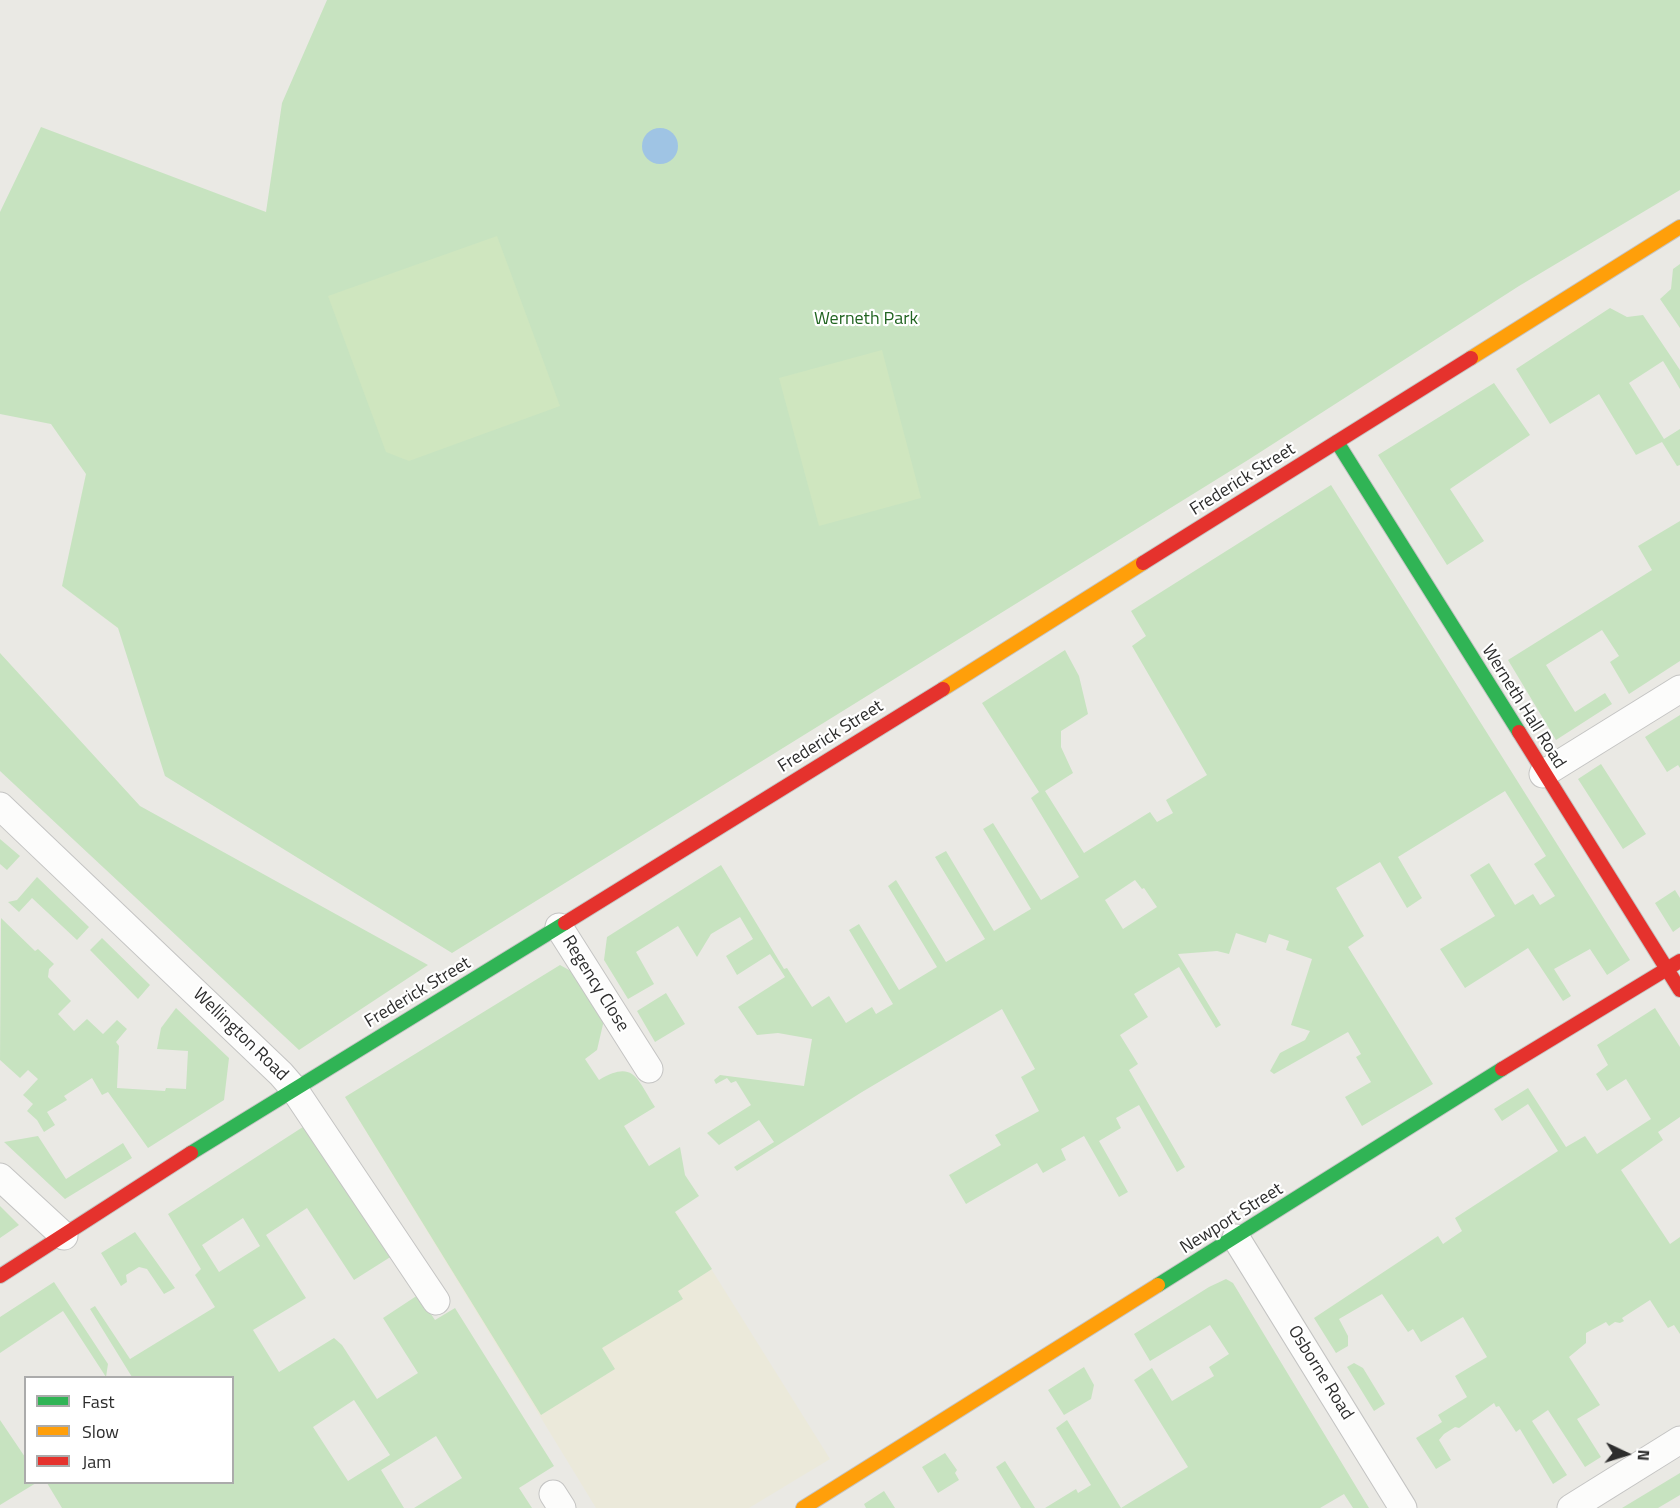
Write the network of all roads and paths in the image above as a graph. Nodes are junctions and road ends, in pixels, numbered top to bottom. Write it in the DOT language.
graph roads {
  1 [pos="1680,227"];
  2 [pos="1337,442"];
  3 [pos="1680,689"];
  4 [pos="1544,774"];
  5 [pos="0,806"];
  6 [pos="559,927"];
  7 [pos="1680,961"];
  8 [pos="1668,969"];
  9 [pos="1680,990"];
  10 [pos="649,1069"];
  11 [pos="294,1089"];
  12 [pos="0,1177"];
  13 [pos="64,1236"];
  14 [pos="1236,1238"];
  15 [pos="0,1276"];
  16 [pos="436,1301"];
  17 [pos="1680,1440"];
  18 [pos="803,1508"];
  19 [pos="1404,1508"];
  20 [pos="1571,1508"];
  1 -- 2 [label="main road, Frederick Street"];
  2 -- 4 [label="main road, Werneth Hall Road"];
  2 -- 6 [label="main road, Frederick Street"];
  3 -- 4 [label="street"];
  4 -- 8 [label="main road, Werneth Hall Road"];
  5 -- 11 [label="street, Wellington Road"];
  6 -- 10 [label="street, Regency Close"];
  6 -- 11 [label="main road, Frederick Street"];
  7 -- 8 [label="main road, Newport Street"];
  8 -- 9 [label="main road, Werneth Hall Road"];
  8 -- 14 [label="main road, Newport Street"];
  11 -- 13 [label="main road, Frederick Street"];
  11 -- 16 [label="street, Wellington Road"];
  12 -- 13 [label="street"];
  13 -- 15 [label="main road, Frederick Street"];
  14 -- 18 [label="main road, Newport Street"];
  14 -- 19 [label="street, Osborne Road"];
  17 -- 20 [label="street"];
}
